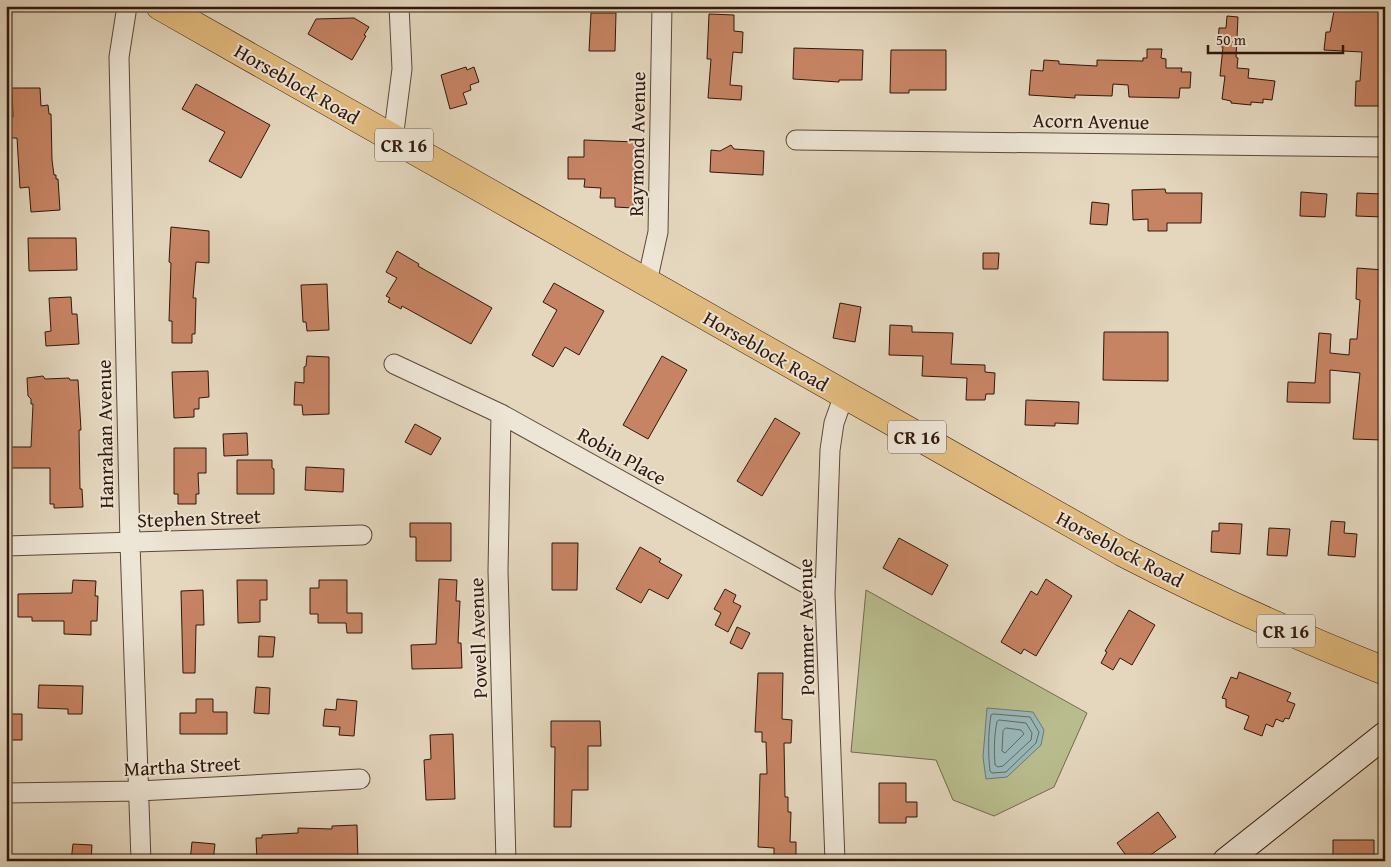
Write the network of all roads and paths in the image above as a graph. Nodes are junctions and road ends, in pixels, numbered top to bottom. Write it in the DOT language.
graph roads {
  1 [pos="127,6"];
  2 [pos="160,6"];
  3 [pos="399,6"];
  4 [pos="662,6"];
  5 [pos="393,139"];
  6 [pos="796,140"];
  7 [pos="1385,147"];
  8 [pos="647,282"];
  9 [pos="394,364"];
  10 [pos="844,395"];
  11 [pos="501,414"];
  12 [pos="362,535"];
  13 [pos="130,543"];
  14 [pos="6,546"];
  15 [pos="825,594"];
  16 [pos="1385,671"];
  17 [pos="1385,735"];
  18 [pos="360,779"];
  19 [pos="139,791"];
  20 [pos="6,793"];
  21 [pos="1231,859"];
  22 [pos="141,861"];
  23 [pos="506,861"];
  24 [pos="835,861"];
  1 -- 13 [label="street, Hanrahan Avenue"];
  2 -- 5 [label="main road, Horseblock Road / CR 16"];
  3 -- 5 [label="street"];
  4 -- 8 [label="street, Raymond Avenue"];
  5 -- 8 [label="main road, Horseblock Road / CR 16"];
  6 -- 7 [label="street, Acorn Avenue"];
  8 -- 10 [label="main road, Horseblock Road / CR 16"];
  9 -- 11 [label="street, Robin Place"];
  10 -- 15 [label="street, Pommer Avenue"];
  10 -- 16 [label="main road, Horseblock Road / CR 16"];
  11 -- 15 [label="street, Robin Place"];
  11 -- 23 [label="street, Powell Avenue"];
  12 -- 13 [label="street, Stephen Street"];
  13 -- 14 [label="street, Stephen Street"];
  13 -- 19 [label="street, Hanrahan Avenue"];
  15 -- 24 [label="street, Pommer Avenue"];
  17 -- 21 [label="street"];
  18 -- 19 [label="street, Martha Street"];
  19 -- 20 [label="street, Martha Street"];
  19 -- 22 [label="street, Hanrahan Avenue"];
}
